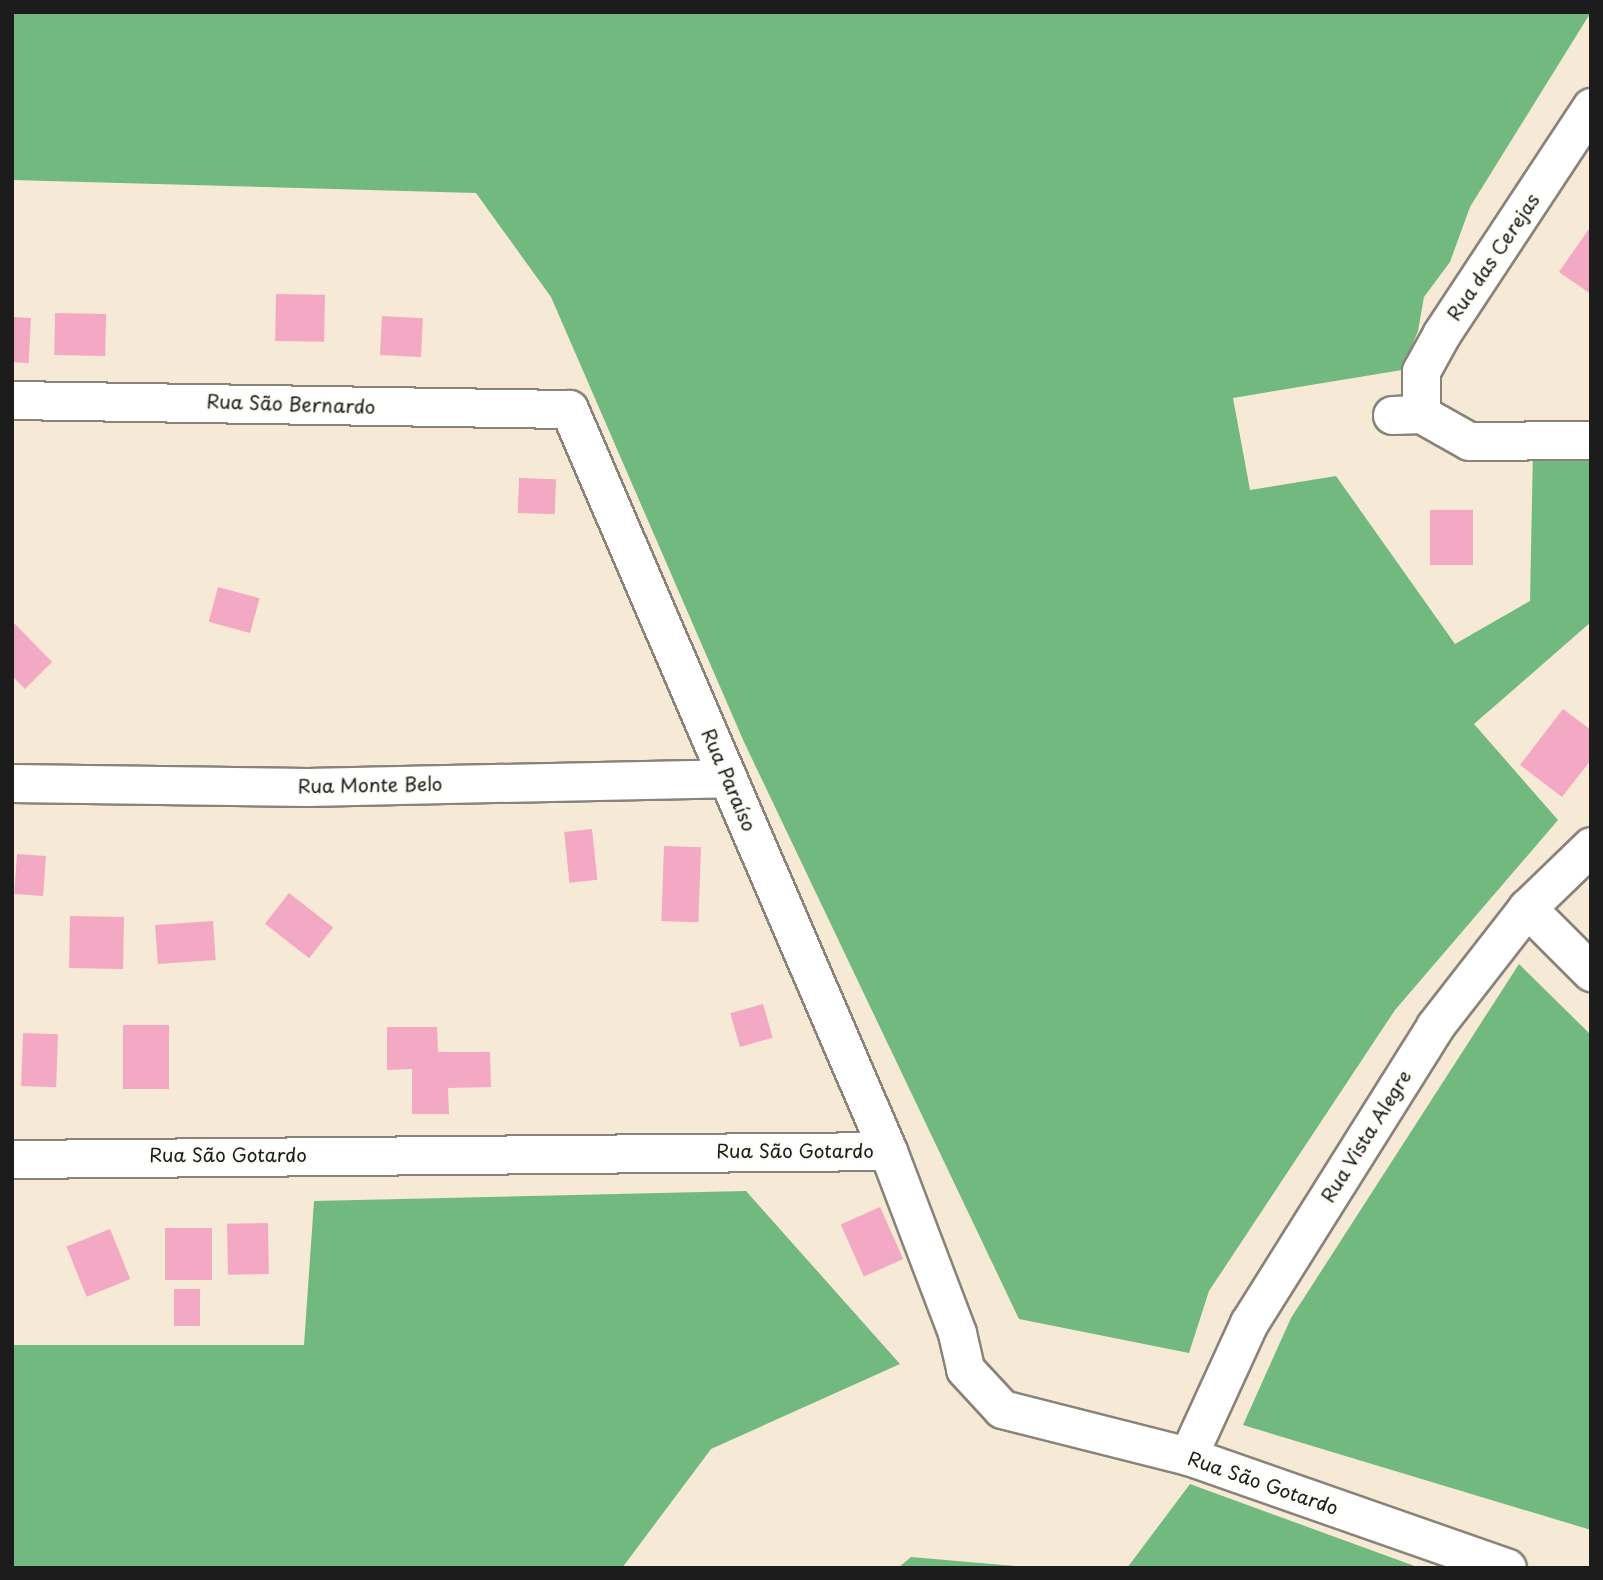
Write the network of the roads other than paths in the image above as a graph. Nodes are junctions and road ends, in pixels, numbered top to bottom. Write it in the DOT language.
graph roads {
  1 [pos="1591,107"];
  2 [pos="12,400"];
  3 [pos="569,409"];
  4 [pos="1591,440"];
  5 [pos="728,778"];
  6 [pos="12,783"];
  7 [pos="1591,846"];
  8 [pos="1527,908"];
  9 [pos="1591,972"];
  10 [pos="888,1151"];
  11 [pos="12,1160"];
  12 [pos="1188,1456"];
  13 [pos="1507,1568"];
  1 -- 4 [label="street, Rua das Cerejas"];
  2 -- 3 [label="street, Rua São Bernardo"];
  3 -- 5 [label="street, Rua Paraíso"];
  5 -- 6 [label="street, Rua Monte Belo"];
  5 -- 10 [label="street, Rua Paraíso"];
  7 -- 8 [label="street, Rua Vista Alegre"];
  8 -- 9 [label="street"];
  8 -- 12 [label="street, Rua Vista Alegre"];
  10 -- 11 [label="street, Rua São Gotardo"];
  10 -- 12 [label="street, Rua São Gotardo"];
  12 -- 13 [label="street, Rua São Gotardo"];
}
